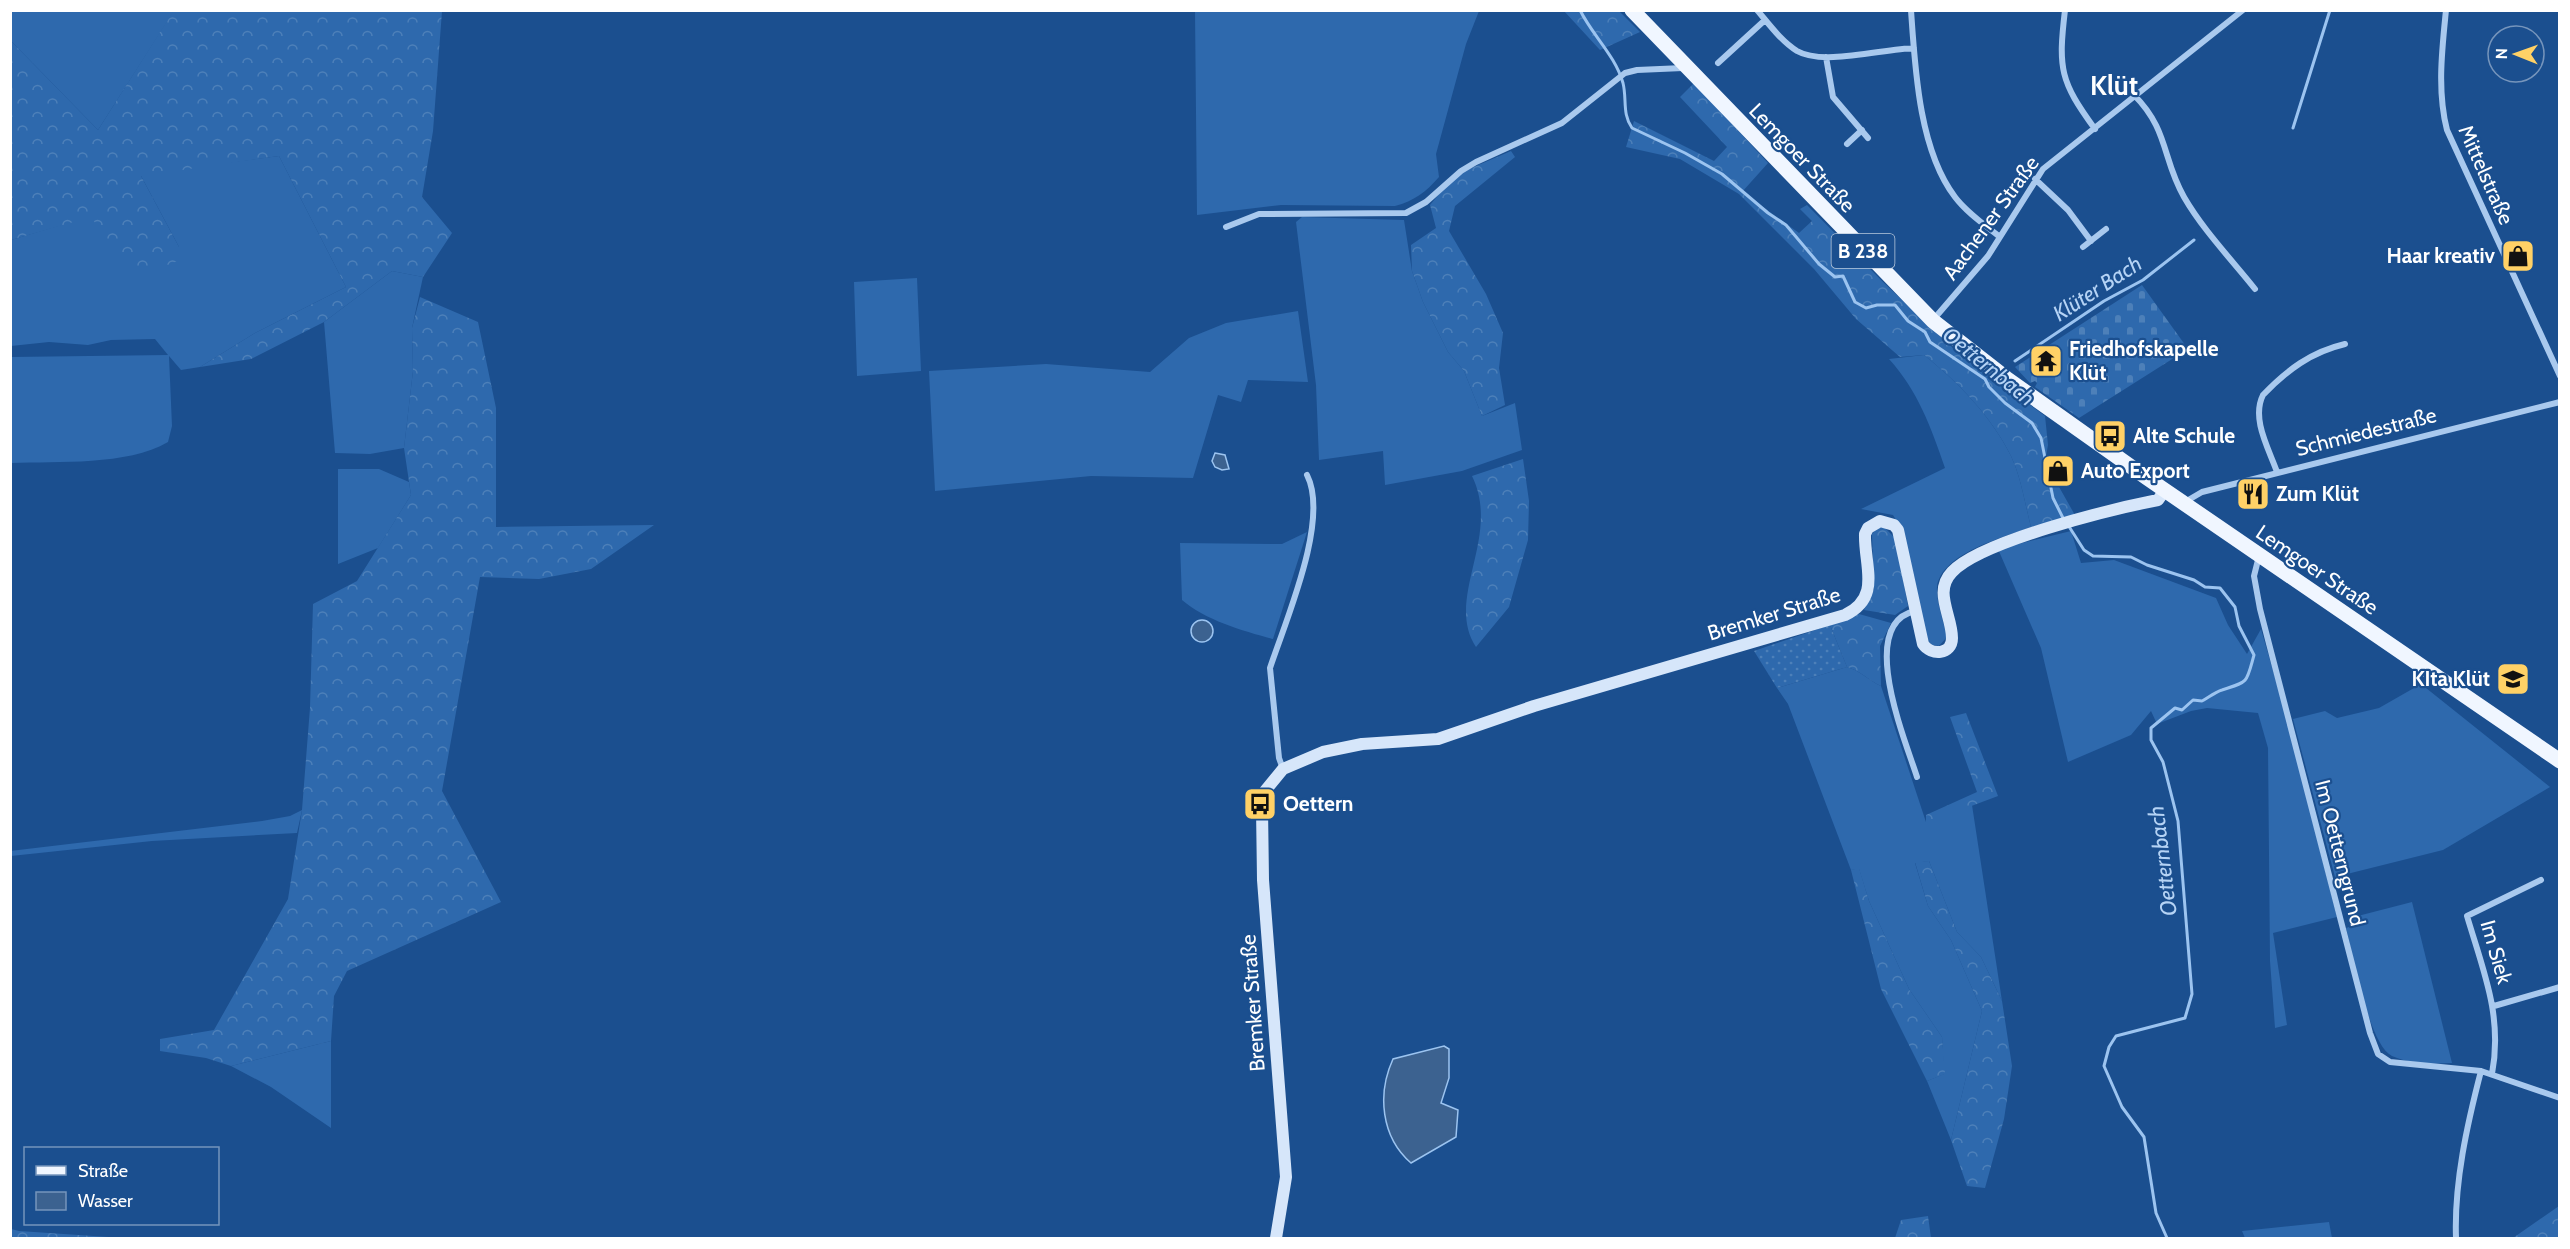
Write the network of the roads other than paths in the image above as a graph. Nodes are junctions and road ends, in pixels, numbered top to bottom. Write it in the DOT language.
graph roads {
  1 [pos="1632,10"];
  2 [pos="1757,10"];
  3 [pos="1911,10"];
  4 [pos="2065,10"];
  5 [pos="2243,10"];
  6 [pos="2446,10"];
  7 [pos="1765,20"];
  8 [pos="1914,48"];
  9 [pos="1826,57"];
  10 [pos="1718,63"];
  11 [pos="1687,68"];
  12 [pos="2134,95"];
  13 [pos="2095,129"];
  14 [pos="1862,130"];
  15 [pos="1868,138"];
  16 [pos="1847,144"];
  17 [pos="2035,179"];
  18 [pos="1226,227"];
  19 [pos="2106,229"];
  20 [pos="2001,237"];
  21 [pos="2091,241"];
  22 [pos="2083,247"];
  23 [pos="2255,289"];
  24 [pos="1932,321"];
  25 [pos="2345,344"];
  26 [pos="2559,376"];
  27 [pos="2559,402"];
  28 [pos="2277,472"];
  29 [pos="1307,475"];
  30 [pos="2165,490"];
  31 [pos="2187,505"];
  32 [pos="2259,556"];
  33 [pos="1915,611"];
  34 [pos="2559,760"];
  35 [pos="1282,769"];
  36 [pos="1917,777"];
  37 [pos="2541,880"];
  38 [pos="2559,987"];
  39 [pos="2494,1006"];
  40 [pos="2481,1071"];
  41 [pos="2492,1074"];
  42 [pos="2559,1098"];
  43 [pos="1276,1239"];
  44 [pos="2456,1239"];
  1 -- 11 [label="main road, Lemgoer Straße / B 238"];
  2 -- 7 [label="street"];
  3 -- 8 [label="street"];
  4 -- 13 [label="street"];
  5 -- 12 [label="street, Aachener Straße"];
  6 -- 26 [label="street, Mittelstraße"];
  7 -- 9 [label="street"];
  7 -- 10 [label="street"];
  8 -- 9 [label="street"];
  8 -- 20 [label="street"];
  9 -- 14 [label="street"];
  11 -- 18 [label="street"];
  11 -- 24 [label="main road, Lemgoer Straße / B 238"];
  12 -- 13 [label="street, Aachener Straße"];
  12 -- 23 [label="street"];
  13 -- 17 [label="street, Aachener Straße"];
  14 -- 15 [label="street"];
  14 -- 16 [label="street"];
  17 -- 20 [label="street, Aachener Straße"];
  17 -- 21 [label="street"];
  19 -- 21 [label="street"];
  20 -- 24 [label="street, Aachener Straße"];
  21 -- 22 [label="street"];
  24 -- 30 [label="main road, Lemgoer Straße / B 238"];
  25 -- 28 [label="street"];
  27 -- 28 [label="street, Schmiedestraße"];
  28 -- 31 [label="street, Schmiedestraße"];
  29 -- 35 [label="street"];
  30 -- 31 [label="main road, Lemgoer Straße / B 238"];
  30 -- 33 [label="street, Bremker Straße"];
  31 -- 32 [label="main road, Lemgoer Straße / B 238"];
  32 -- 34 [label="main road, Lemgoer Straße / B 238"];
  32 -- 40 [label="street, Im Oetterngrund"];
  33 -- 35 [label="street, Bremker Straße"];
  33 -- 36 [label="street"];
  35 -- 43 [label="street, Bremker Straße"];
  37 -- 39 [label="street, Im Siek"];
  38 -- 39 [label="street, Im Siek"];
  39 -- 41 [label="street, Im Siek"];
  40 -- 41 [label="street"];
  40 -- 44 [label="street"];
  41 -- 42 [label="street"];
}
